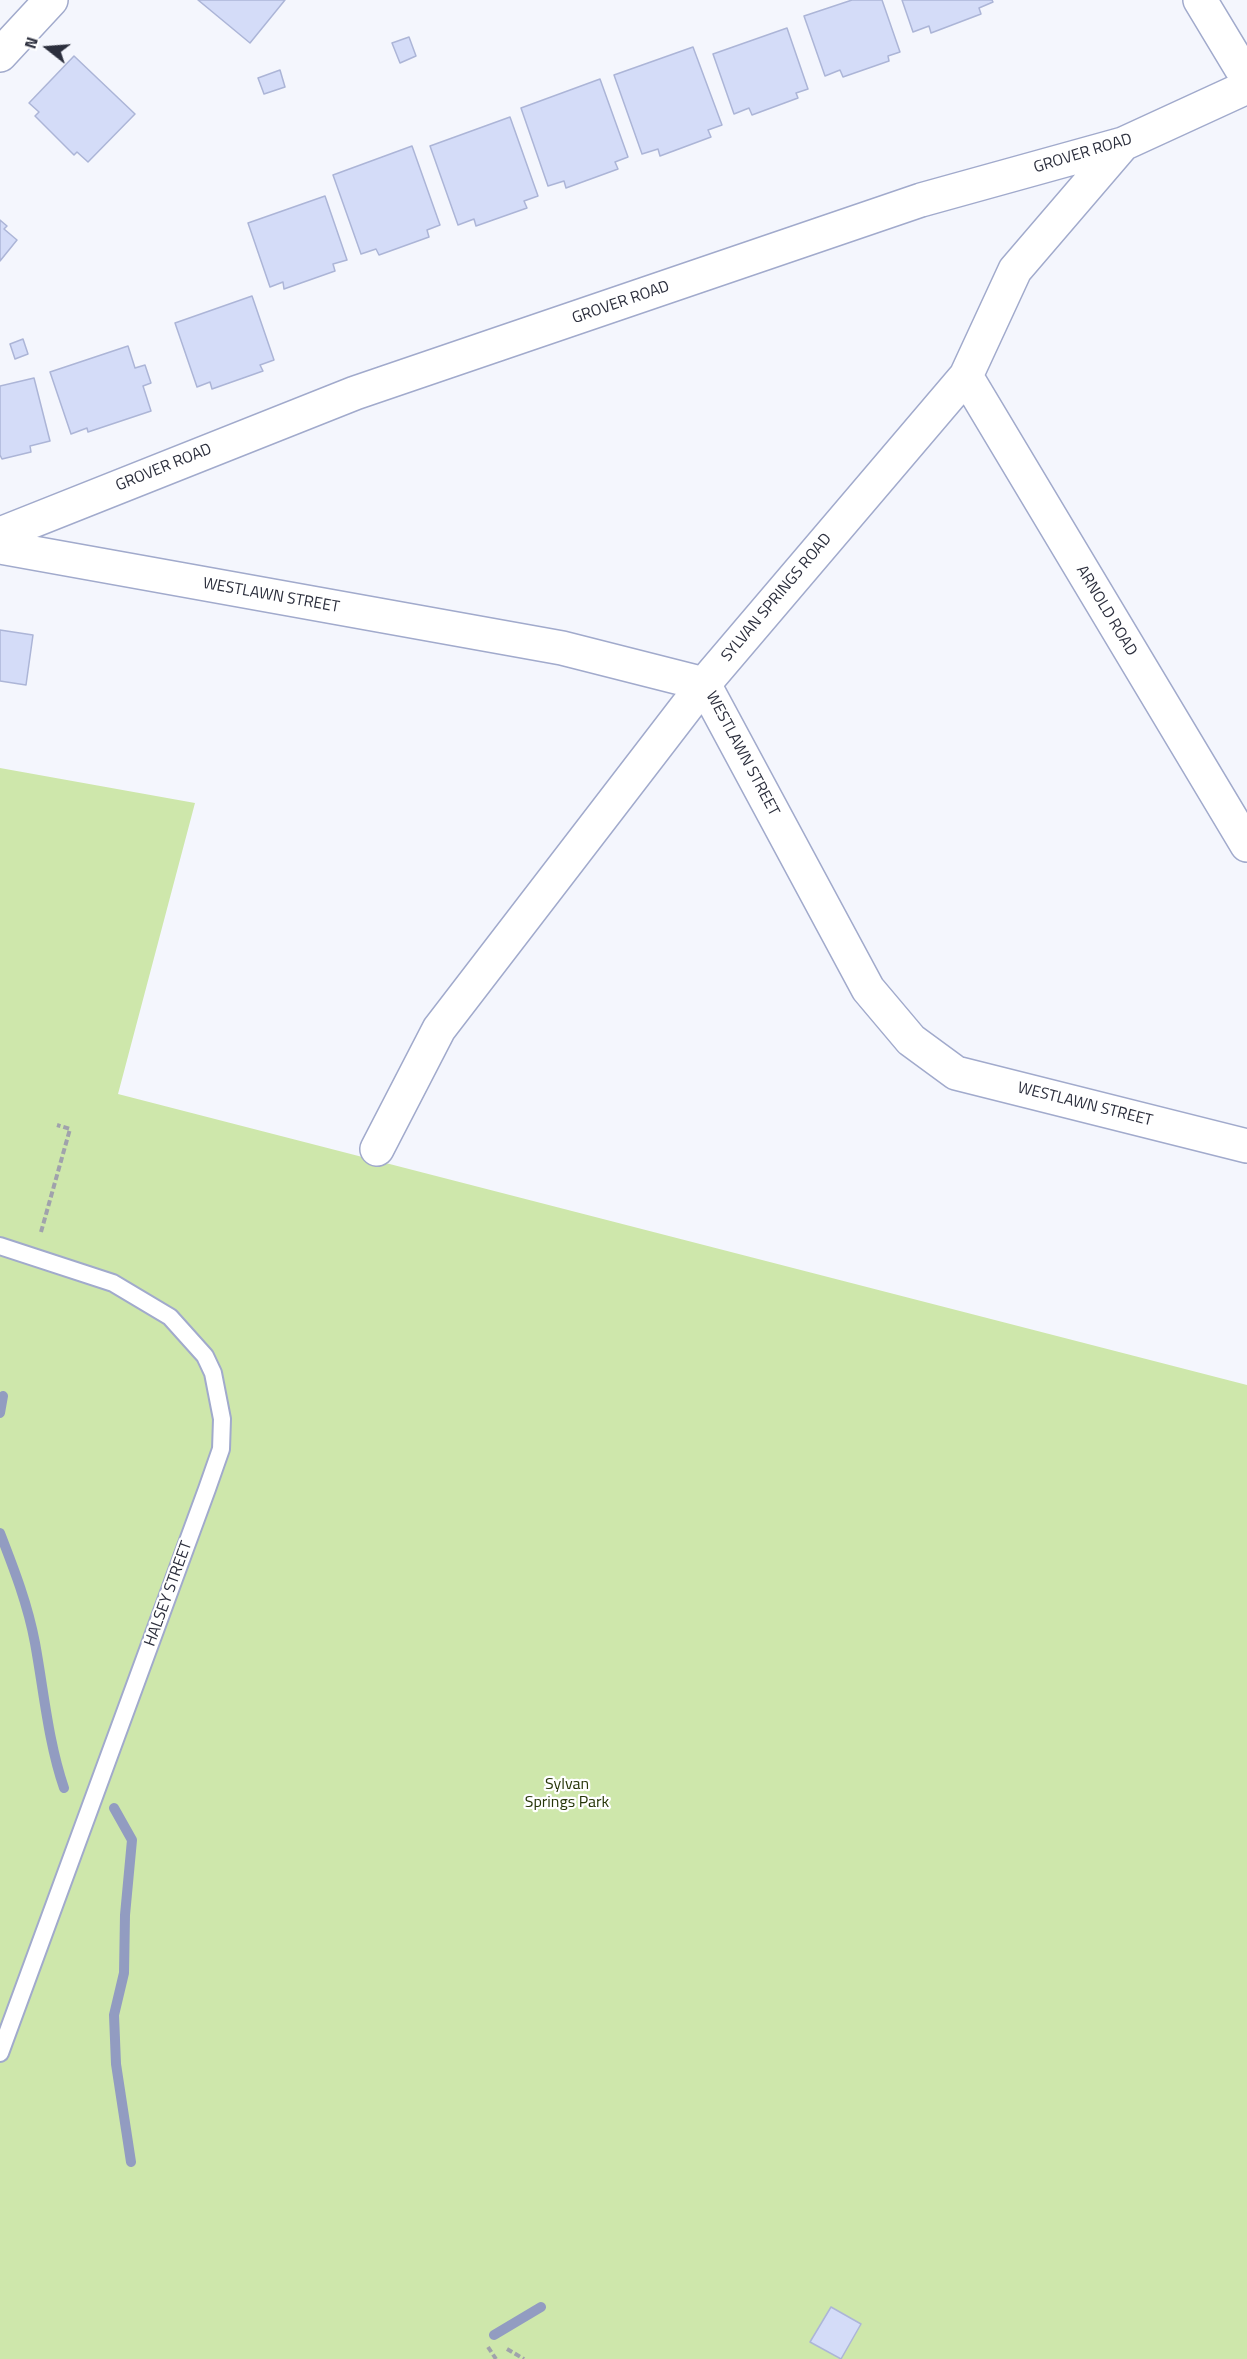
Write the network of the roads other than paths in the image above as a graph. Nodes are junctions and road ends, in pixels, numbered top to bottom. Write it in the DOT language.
graph roads {
  1 [pos="51,0"];
  2 [pos="1200,0"];
  3 [pos="0,55"];
  4 [pos="1247,78"];
  5 [pos="1247,87"];
  6 [pos="1123,144"];
  7 [pos="966,376"];
  8 [pos="0,534"];
  9 [pos="0,547"];
  10 [pos="704,684"];
  11 [pos="1247,845"];
  12 [pos="1247,1146"];
  13 [pos="376,1149"];
  14 [pos="0,1246"];
  15 [pos="0,2053"];
  1 -- 3 [label="street"];
  2 -- 4 [label="street"];
  5 -- 6 [label="street, GROVER ROAD"];
  6 -- 7 [label="street, SYLVAN SPRINGS ROAD"];
  6 -- 8 [label="street, GROVER ROAD"];
  7 -- 10 [label="street, SYLVAN SPRINGS ROAD"];
  7 -- 11 [label="street, ARNOLD ROAD"];
  9 -- 10 [label="street, WESTLAWN STREET"];
  10 -- 12 [label="street, WESTLAWN STREET"];
  10 -- 13 [label="street, SYLVAN SPRINGS ROAD"];
  14 -- 15 [label="lane, HALSEY STREET"];
}
